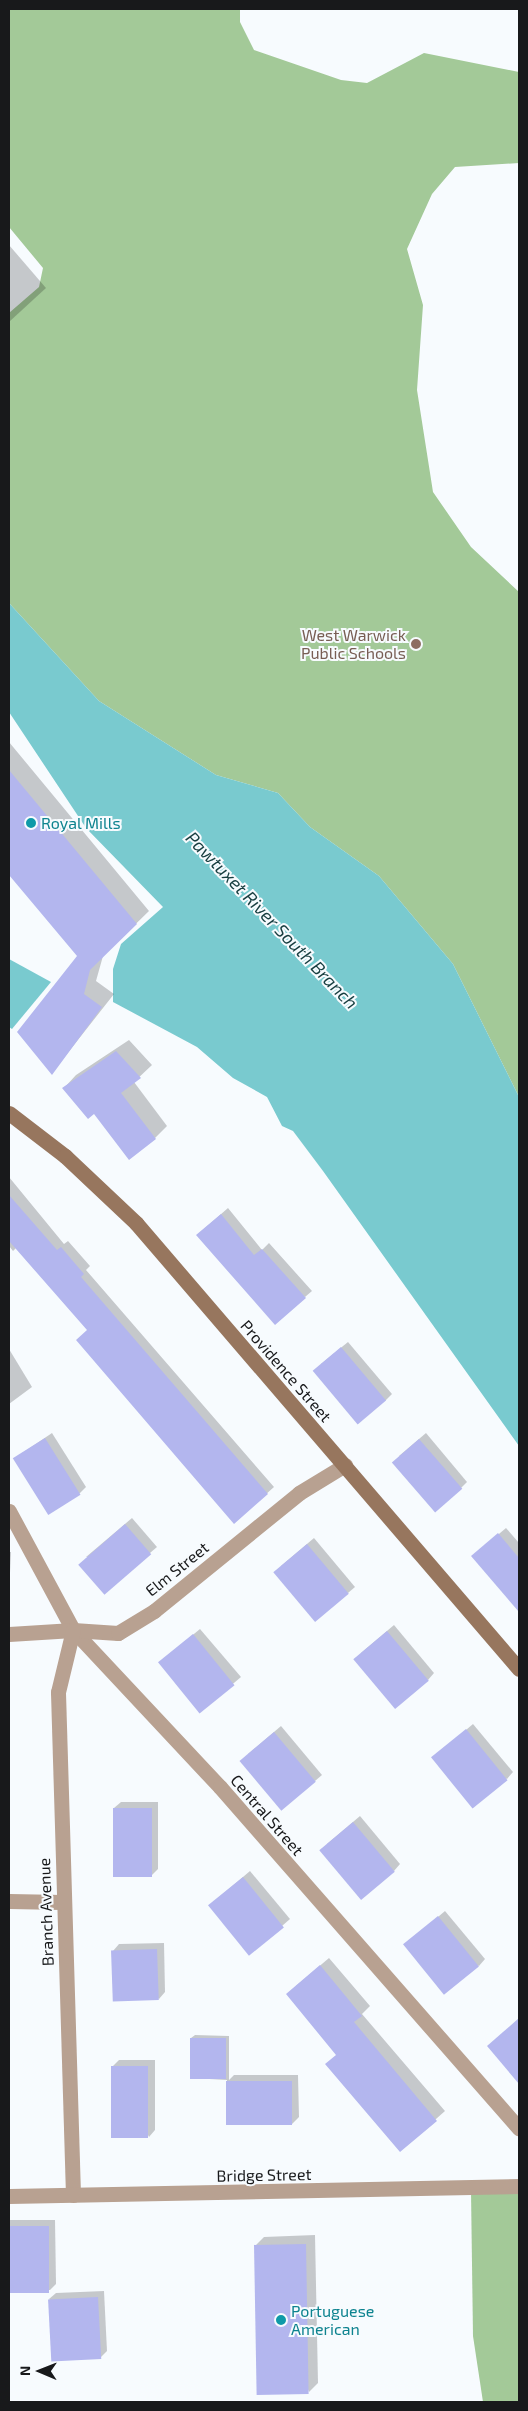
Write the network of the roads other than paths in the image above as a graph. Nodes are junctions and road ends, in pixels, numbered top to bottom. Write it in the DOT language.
graph roads {
  1 [pos="9,1113"];
  2 [pos="345,1465"];
  3 [pos="9,1511"];
  4 [pos="73,1630"];
  5 [pos="9,1634"];
  6 [pos="519,1669"];
  7 [pos="9,1901"];
  8 [pos="62,1902"];
  9 [pos="519,2128"];
  10 [pos="519,2186"];
  11 [pos="73,2195"];
  12 [pos="9,2196"];
  1 -- 2 [label="main road, Providence Street"];
  2 -- 4 [label="street, Elm Street"];
  2 -- 6 [label="main road, Providence Street"];
  3 -- 4 [label="street, Central Street"];
  4 -- 5 [label="street, Elm Street"];
  4 -- 8 [label="street, Branch Avenue"];
  4 -- 9 [label="street, Central Street"];
  7 -- 8 [label="street"];
  8 -- 11 [label="street, Branch Avenue"];
  10 -- 11 [label="street, Bridge Street"];
  11 -- 12 [label="street, Bridge Street"];
}
